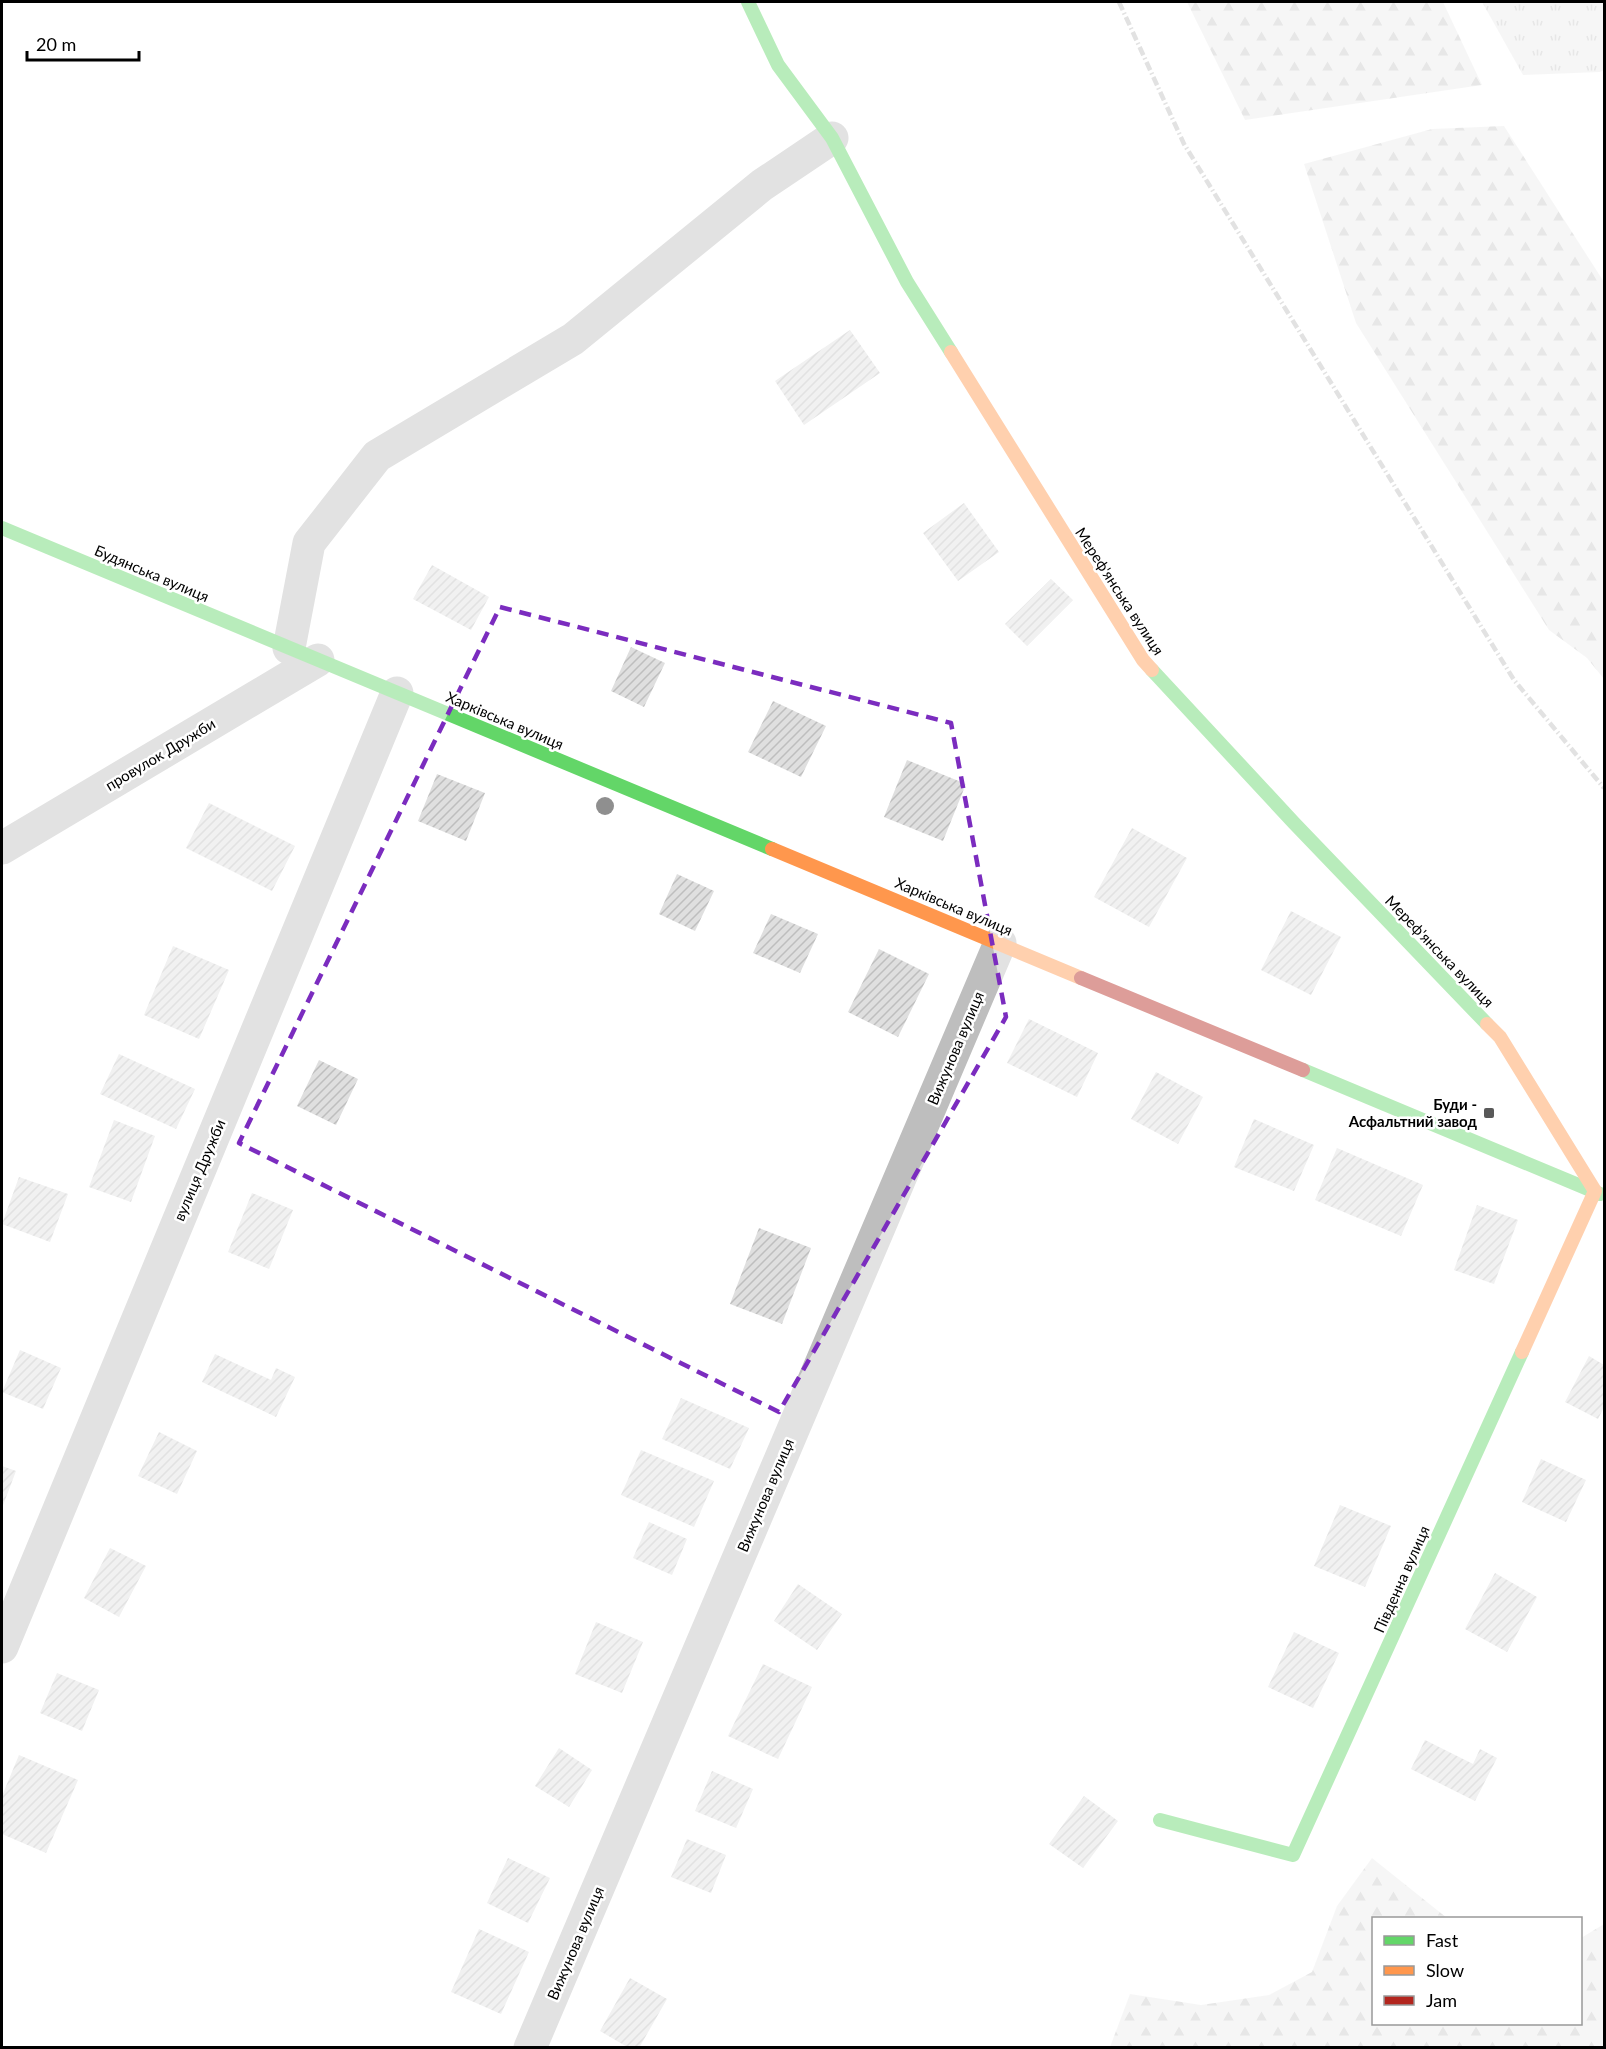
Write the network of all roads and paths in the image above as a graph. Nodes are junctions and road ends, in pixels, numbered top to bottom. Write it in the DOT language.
graph roads {
  1 [pos="748,2"];
  2 [pos="832,138"];
  3 [pos="2,528"];
  4 [pos="304,654"];
  5 [pos="397,693"];
  6 [pos="2,848"];
  7 [pos="1000,943"];
  8 [pos="1600,1194"];
  9 [pos="2,1647"];
  10 [pos="1160,1820"];
  11 [pos="531,2048"];
  1 -- 2 [label="street, Мереф'янська вулиця"];
  2 -- 4 [label="street"];
  2 -- 8 [label="street, Мереф'янська вулиця"];
  3 -- 4 [label="street, Будянська вулиця"];
  4 -- 5 [label="street, Харківська вулиця"];
  4 -- 6 [label="street, провулок Дружби"];
  5 -- 7 [label="street, Харківська вулиця"];
  5 -- 9 [label="street, вулиця Дружби"];
  7 -- 8 [label="street, Харківська вулиця"];
  7 -- 11 [label="street, Вижунова вулиця"];
  8 -- 10 [label="street, Південна вулиця"];
}
